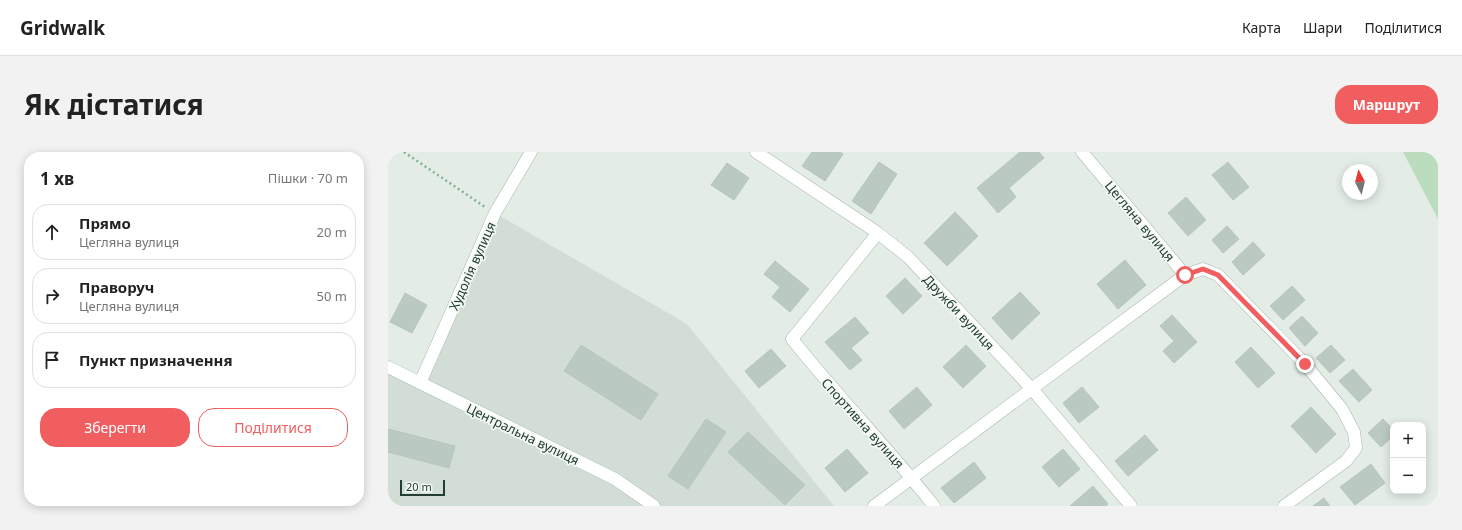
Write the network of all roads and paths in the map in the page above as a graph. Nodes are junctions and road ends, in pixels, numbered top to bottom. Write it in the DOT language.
graph roads {
  1 [pos="404,152"];
  2 [pos="531,152"];
  3 [pos="756,152"];
  4 [pos="1082,152"];
  5 [pos="495,213"];
  6 [pos="878,233"];
  7 [pos="1185,275"];
  8 [pos="388,368"];
  9 [pos="420,383"];
  10 [pos="1032,389"];
  11 [pos="911,477"];
  12 [pos="654,506"];
  13 [pos="874,506"];
  14 [pos="934,506"];
  15 [pos="1131,506"];
  16 [pos="1284,506"];
  1 -- 5 [label="path"];
  2 -- 5 [label="street, Худолія вулиця"];
  3 -- 6 [label="street, Дружби вулиця"];
  4 -- 7 [label="street, Цегляна вулиця"];
  5 -- 9 [label="street, Худолія вулиця"];
  6 -- 10 [label="street, Дружби вулиця"];
  6 -- 11 [label="street, Спортивна вулиця"];
  7 -- 10 [label="street"];
  7 -- 16 [label="street"];
  8 -- 9 [label="street, Центральна вулиця"];
  9 -- 12 [label="street, Центральна вулиця"];
  10 -- 11 [label="street"];
  10 -- 15 [label="street, Дружби вулиця"];
  11 -- 13 [label="street"];
  11 -- 14 [label="street, Спортивна вулиця"];
}
